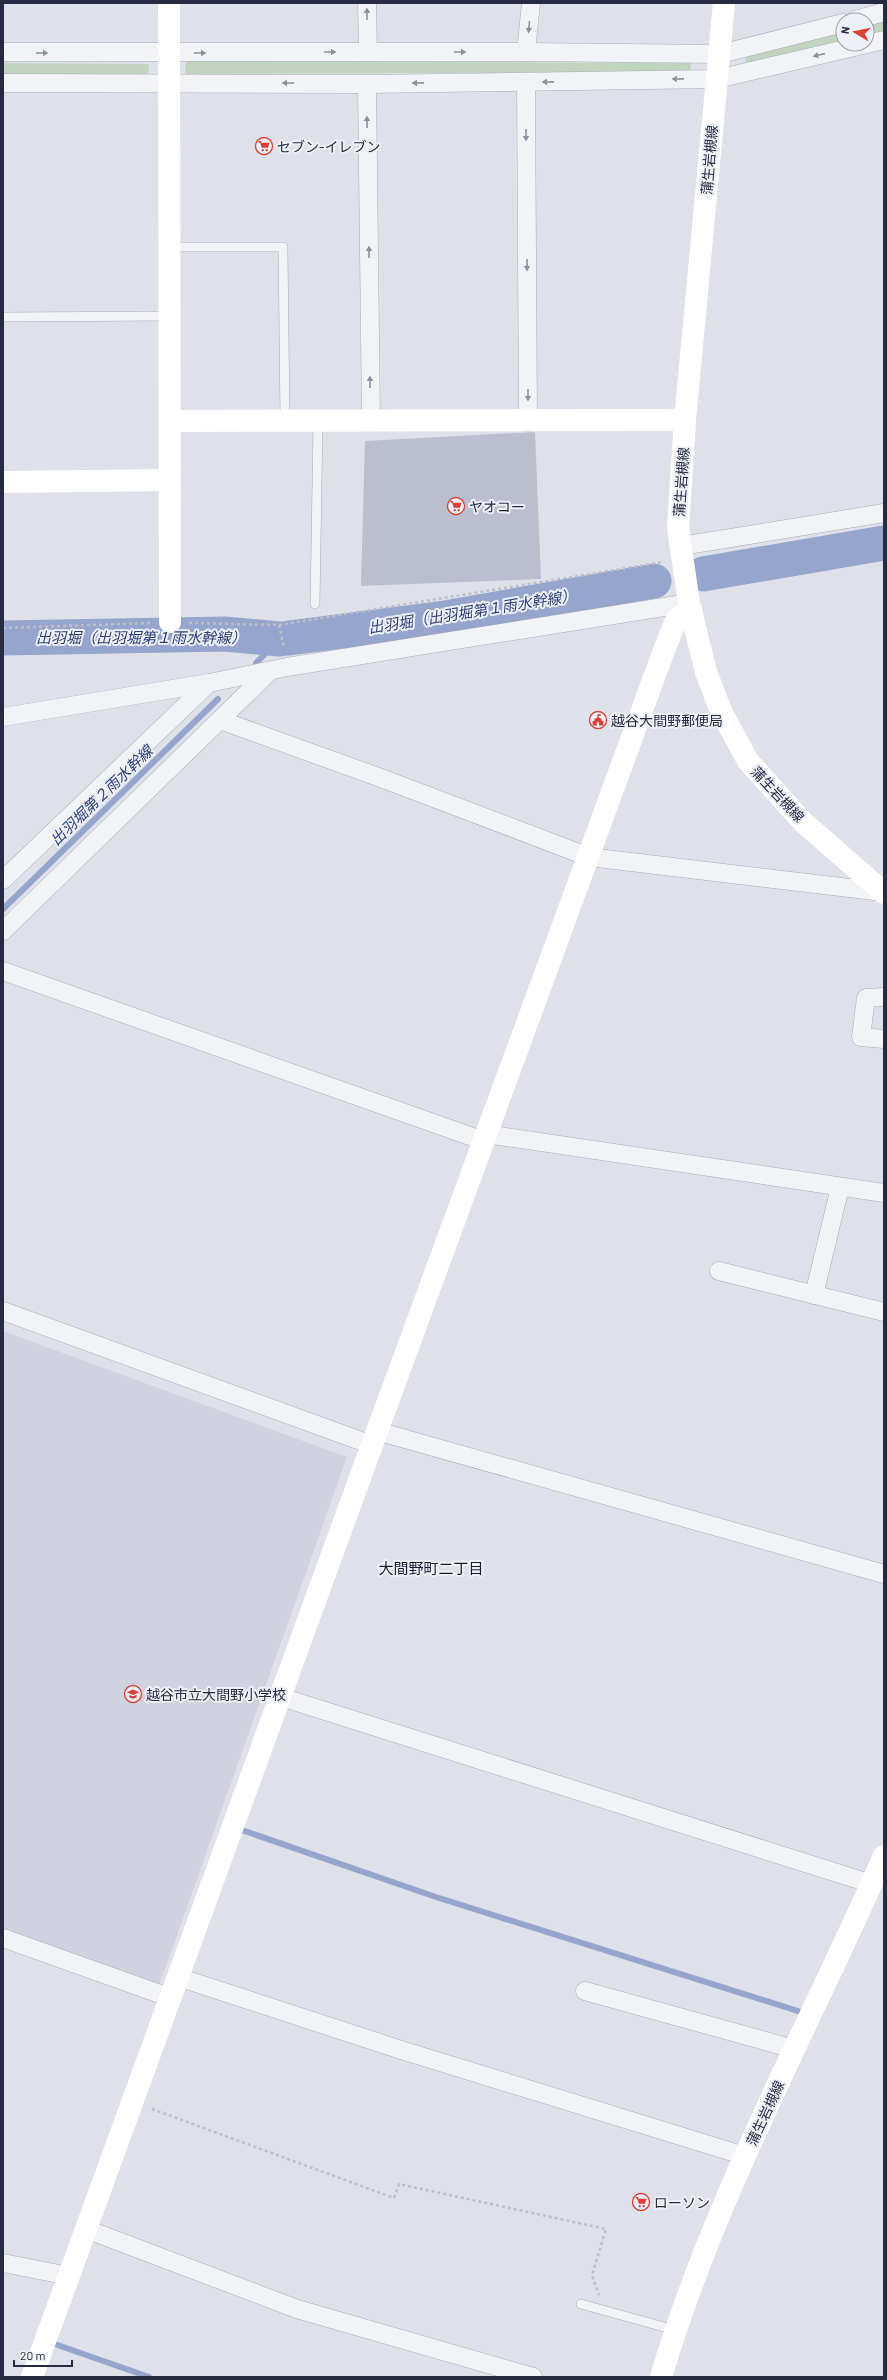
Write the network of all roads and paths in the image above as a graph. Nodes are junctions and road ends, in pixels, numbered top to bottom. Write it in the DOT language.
graph roads {
  1 [pos="169,3"];
  2 [pos="367,3"];
  3 [pos="531,3"];
  4 [pos="724,3"];
  5 [pos="835,25"];
  6 [pos="884,40"];
  7 [pos="3,52"];
  8 [pos="368,52"];
  9 [pos="526,52"];
  10 [pos="168,53"];
  11 [pos="720,54"];
  12 [pos="717,79"];
  13 [pos="169,82"];
  14 [pos="526,82"];
  15 [pos="3,83"];
  16 [pos="367,84"];
  17 [pos="170,247"];
  18 [pos="170,316"];
  19 [pos="3,317"];
  20 [pos="285,420"];
  21 [pos="685,420"];
  22 [pos="171,421"];
  23 [pos="318,421"];
  24 [pos="371,421"];
  25 [pos="528,422"];
  26 [pos="170,480"];
  27 [pos="3,482"];
  28 [pos="884,513"];
  29 [pos="682,553"];
  30 [pos="315,604"];
  31 [pos="690,606"];
  32 [pos="170,622"];
  33 [pos="279,625"];
  34 [pos="3,628"];
  35 [pos="279,669"];
  36 [pos="209,683"];
  37 [pos="3,717"];
  38 [pos="220,720"];
  39 [pos="589,857"];
  40 [pos="3,880"];
  41 [pos="884,893"];
  42 [pos="3,931"];
  43 [pos="3,971"];
  44 [pos="884,997"];
  45 [pos="884,1039"];
  46 [pos="485,1137"];
  47 [pos="840,1187"];
  48 [pos="884,1193"];
  49 [pos="719,1271"];
  50 [pos="814,1295"];
  51 [pos="3,1311"];
  52 [pos="884,1312"];
  53 [pos="374,1438"];
  54 [pos="884,1574"];
  55 [pos="281,1697"];
  56 [pos="884,1856"];
  57 [pos="872,1884"];
  58 [pos="3,1938"];
  59 [pos="178,1977"];
  60 [pos="585,1991"];
  61 [pos="171,1998"];
  62 [pos="794,2049"];
  63 [pos="133,2102"];
  64 [pos="746,2156"];
  65 [pos="86,2229"];
  66 [pos="3,2264"];
  67 [pos="69,2276"];
  68 [pos="599,2297"];
  69 [pos="581,2304"];
  70 [pos="675,2330"];
  71 [pos="32,2377"];
  72 [pos="534,2377"];
  73 [pos="661,2377"];
  1 -- 10 [label="street"];
  8 -- 2 [label="street, one-way"];
  3 -- 9 [label="street, one-way"];
  4 -- 11 [label="street, 蒲生岩槻線"];
  5 -- 11 [label="street"];
  6 -- 12 [label="street, one-way"];
  7 -- 10 [label="street, one-way"];
  8 -- 9 [label="street, one-way"];
  10 -- 8 [label="street, one-way"];
  9 -- 11 [label="street"];
  10 -- 13 [label="street"];
  11 -- 12 [label="street, 蒲生岩槻線"];
  12 -- 14 [label="street, one-way"];
  12 -- 21 [label="street, 蒲生岩槻線"];
  13 -- 15 [label="street"];
  16 -- 13 [label="street, one-way"];
  13 -- 17 [label="street"];
  14 -- 16 [label="street, one-way"];
  14 -- 25 [label="street, one-way"];
  24 -- 16 [label="street, one-way"];
  17 -- 18 [label="street"];
  17 -- 20 [label="lane"];
  18 -- 19 [label="lane"];
  18 -- 22 [label="street"];
  20 -- 22 [label="street"];
  20 -- 23 [label="street"];
  21 -- 25 [label="street"];
  21 -- 29 [label="street, 蒲生岩槻線"];
  22 -- 26 [label="street"];
  23 -- 24 [label="street"];
  23 -- 30 [label="lane"];
  24 -- 25 [label="street"];
  26 -- 27 [label="street"];
  26 -- 32 [label="street"];
  28 -- 29 [label="street"];
  29 -- 31 [label="street, 蒲生岩槻線"];
  29 -- 33 [label="path"];
  31 -- 35 [label="street"];
  31 -- 39 [label="street"];
  31 -- 41 [label="street, 蒲生岩槻線"];
  32 -- 33 [label="path"];
  32 -- 34 [label="path"];
  33 -- 35 [label="path"];
  35 -- 36 [label="street"];
  35 -- 38 [label="street"];
  36 -- 37 [label="street"];
  36 -- 40 [label="street"];
  38 -- 39 [label="street"];
  38 -- 42 [label="street"];
  39 -- 41 [label="street"];
  39 -- 46 [label="street"];
  43 -- 46 [label="street"];
  44 -- 45 [label="street"];
  46 -- 47 [label="street"];
  46 -- 53 [label="street"];
  47 -- 48 [label="street"];
  47 -- 50 [label="street"];
  49 -- 50 [label="street"];
  50 -- 52 [label="street"];
  51 -- 53 [label="street"];
  53 -- 54 [label="street"];
  53 -- 55 [label="street"];
  55 -- 57 [label="street"];
  55 -- 59 [label="street"];
  56 -- 57 [label="street, 蒲生岩槻線"];
  57 -- 62 [label="street, 蒲生岩槻線"];
  58 -- 61 [label="street"];
  59 -- 61 [label="street"];
  59 -- 64 [label="street"];
  60 -- 62 [label="street"];
  61 -- 63 [label="street"];
  62 -- 64 [label="street, 蒲生岩槻線"];
  63 -- 65 [label="street"];
  63 -- 68 [label="path"];
  64 -- 70 [label="street, 蒲生岩槻線"];
  65 -- 67 [label="street"];
  65 -- 72 [label="street"];
  66 -- 67 [label="street"];
  67 -- 71 [label="street"];
  69 -- 70 [label="lane"];
  70 -- 73 [label="street, 蒲生岩槻線"];
}
